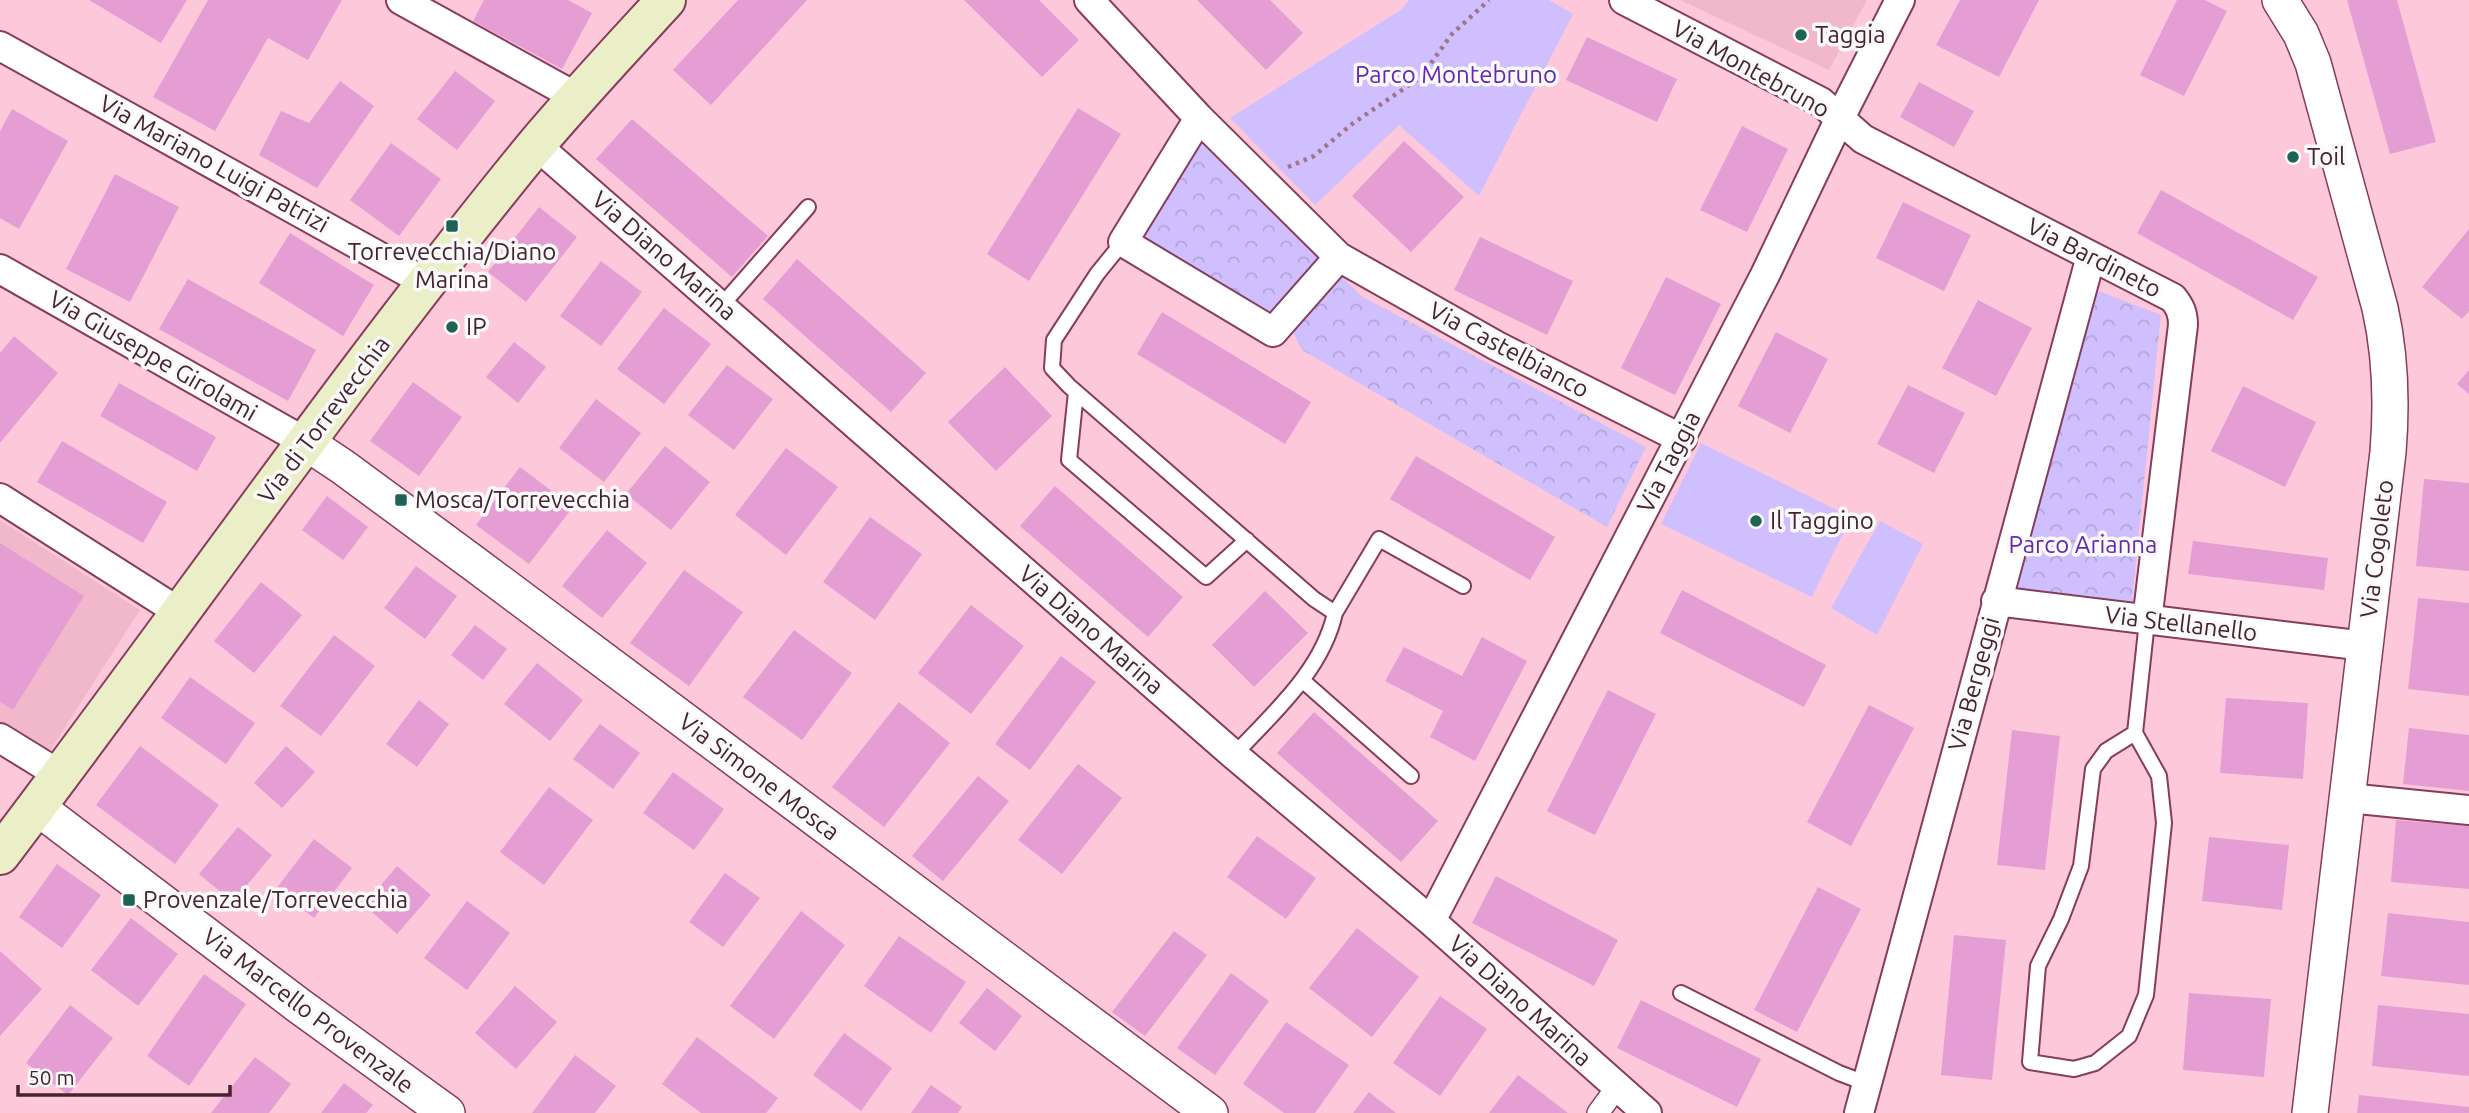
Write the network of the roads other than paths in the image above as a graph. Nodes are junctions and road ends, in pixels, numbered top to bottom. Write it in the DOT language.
graph roads {
  1 [pos="401,0"];
  2 [pos="666,0"];
  3 [pos="1089,0"];
  4 [pos="1624,0"];
  5 [pos="1900,0"];
  6 [pos="2280,0"];
  7 [pos="0,46"];
  8 [pos="578,98"];
  9 [pos="1199,118"];
  10 [pos="1840,118"];
  11 [pos="536,145"];
  12 [pos="808,206"];
  13 [pos="1123,243"];
  14 [pos="2091,256"];
  15 [pos="1339,257"];
  16 [pos="0,269"];
  17 [pos="427,283"];
  18 [pos="721,306"];
  19 [pos="1076,392"];
  20 [pos="1682,439"];
  21 [pos="306,443"];
  22 [pos="0,498"];
  23 [pos="1247,540"];
  24 [pos="1463,586"];
  25 [pos="1996,601"];
  26 [pos="179,612"];
  27 [pos="1335,613"];
  28 [pos="2147,621"];
  29 [pos="2365,646"];
  30 [pos="1302,680"];
  31 [pos="2135,733"];
  32 [pos="0,737"];
  33 [pos="1234,755"];
  34 [pos="60,775"];
  35 [pos="1410,776"];
  36 [pos="2348,798"];
  37 [pos="37,807"];
  38 [pos="2469,810"];
  39 [pos="0,855"];
  40 [pos="1431,921"];
  41 [pos="1681,993"];
  42 [pos="1868,1084"];
  43 [pos="1617,1087"];
  44 [pos="447,1113"];
  45 [pos="1210,1113"];
  46 [pos="1598,1113"];
  47 [pos="1647,1113"];
  48 [pos="1859,1113"];
  49 [pos="2310,1113"];
  1 -- 8 [label="street"];
  2 -- 8 [label="main road, Via di Torrevecchia"];
  3 -- 9 [label="street, Via Castelbianco"];
  4 -- 10 [label="street, Via Montebruno"];
  5 -- 10 [label="street, Via Taggia"];
  6 -- 29 [label="street, Via Cogoleto"];
  7 -- 17 [label="street, Via Mariano Luigi Patrizi"];
  8 -- 11 [label="main road, Via di Torrevecchia"];
  9 -- 13 [label="street"];
  9 -- 15 [label="street, Via Castelbianco"];
  10 -- 14 [label="street, Via Bardineto"];
  10 -- 20 [label="street, Via Taggia"];
  11 -- 17 [label="main road, Via di Torrevecchia"];
  11 -- 18 [label="street, Via Diano Marina"];
  12 -- 18 [label="lane"];
  13 -- 15 [label="street"];
  13 -- 19 [label="lane"];
  14 -- 25 [label="street, Via Bergeggi"];
  14 -- 28 [label="street, Via Bardineto"];
  15 -- 20 [label="street, Via Castelbianco"];
  16 -- 21 [label="street, Via Giuseppe Girolami"];
  17 -- 21 [label="main road, Via di Torrevecchia"];
  18 -- 33 [label="street, Via Diano Marina"];
  19 -- 23 [label="lane"];
  19 -- 23 [label="lane"];
  20 -- 40 [label="street, Via Taggia"];
  21 -- 26 [label="main road, Via di Torrevecchia"];
  21 -- 45 [label="street, Via Simone Mosca"];
  22 -- 26 [label="street"];
  23 -- 27 [label="lane"];
  24 -- 27 [label="lane"];
  25 -- 28 [label="street, Via Stellanello"];
  25 -- 42 [label="street, Via Bergeggi"];
  26 -- 34 [label="main road, Via di Torrevecchia"];
  27 -- 30 [label="lane"];
  28 -- 29 [label="street, Via Stellanello"];
  28 -- 31 [label="lane"];
  29 -- 36 [label="street, Via Cogoleto"];
  30 -- 33 [label="lane"];
  30 -- 35 [label="lane"];
  31 -- 31 [label="lane"];
  32 -- 34 [label="street"];
  33 -- 40 [label="street, Via Diano Marina"];
  34 -- 37 [label="main road, Via di Torrevecchia"];
  36 -- 38 [label="street"];
  36 -- 49 [label="street, Via Cogoleto"];
  37 -- 39 [label="main road, Via di Torrevecchia"];
  37 -- 44 [label="street, Via Marcello Provenzale"];
  40 -- 43 [label="street, Via Diano Marina"];
  41 -- 42 [label="lane"];
  42 -- 48 [label="street, Via Bergeggi"];
  43 -- 46 [label="street"];
  43 -- 47 [label="street, Via Diano Marina"];
}
